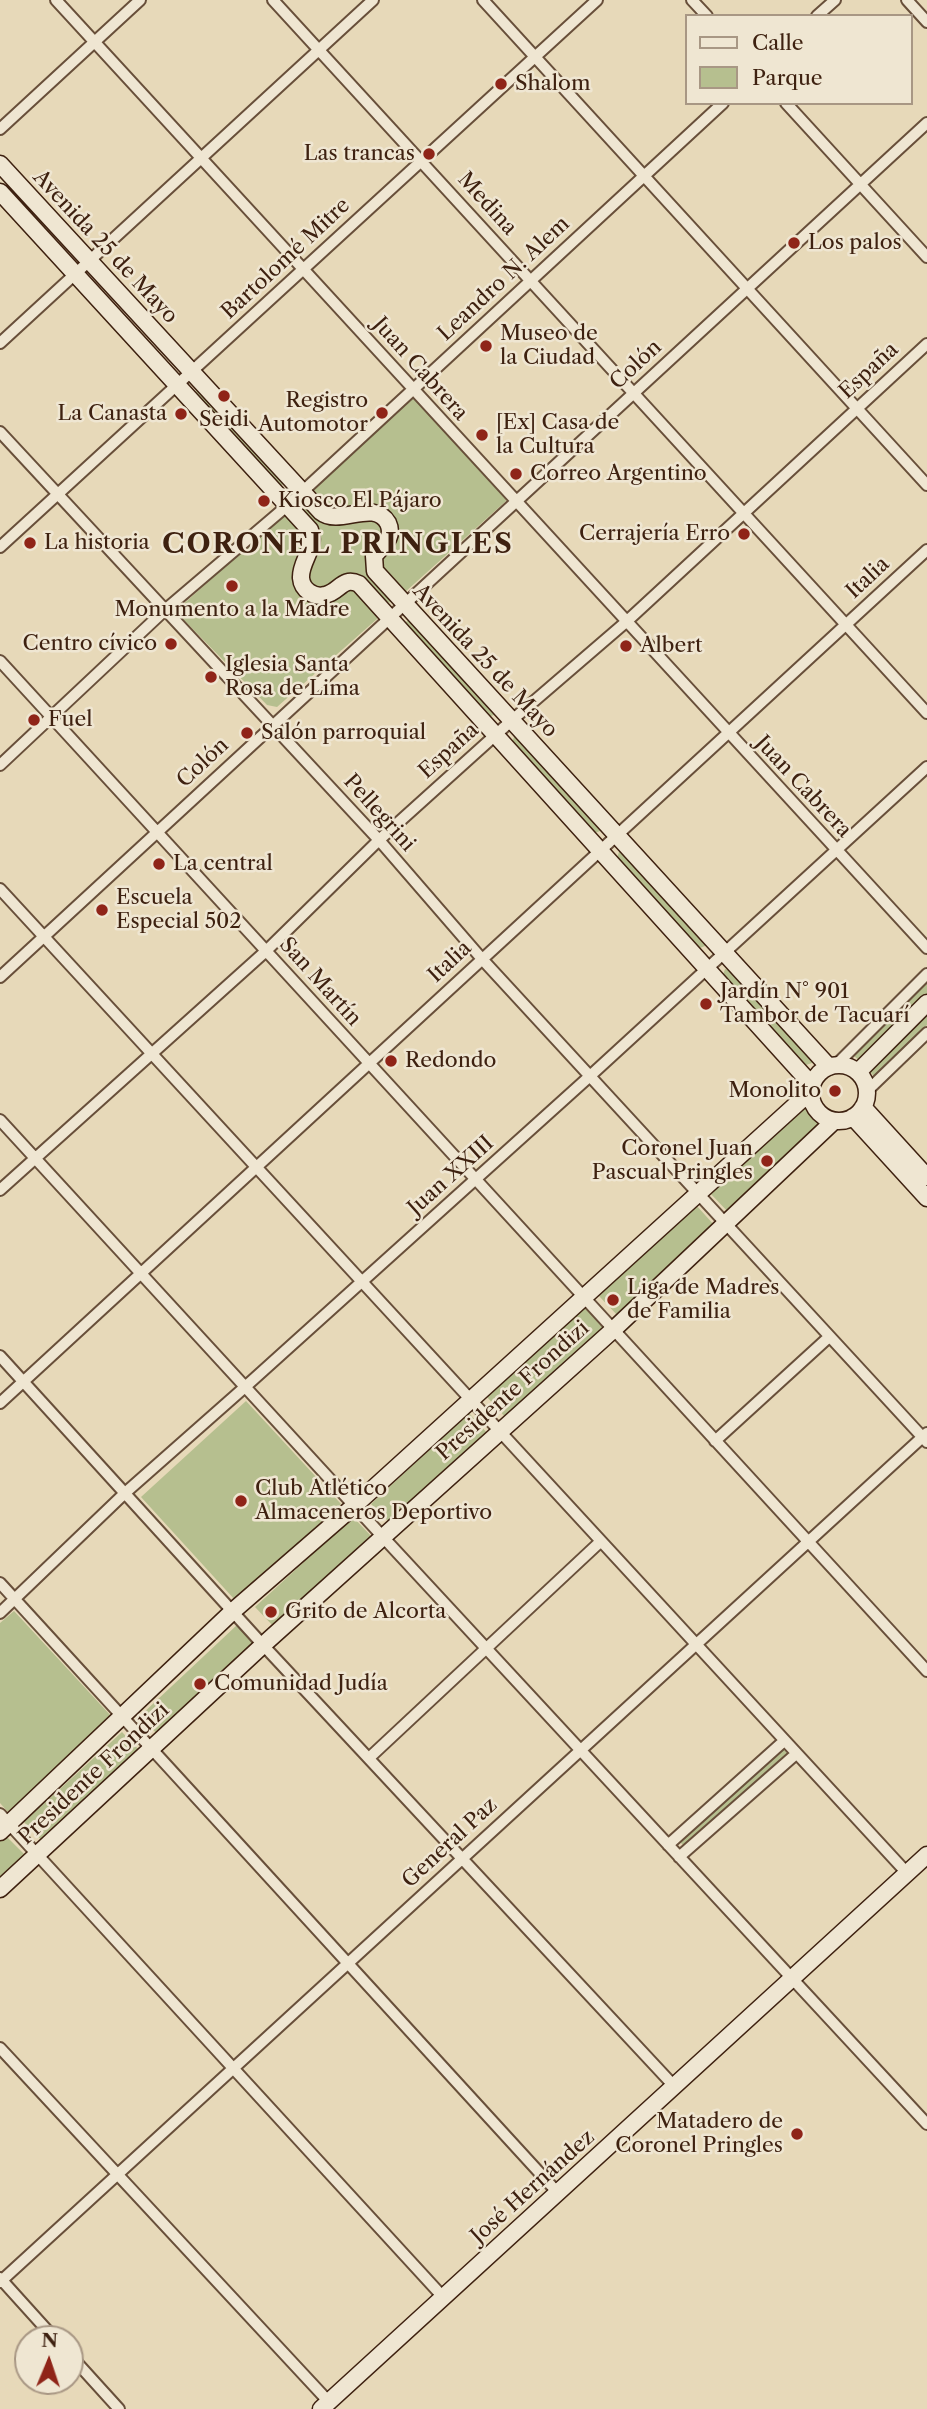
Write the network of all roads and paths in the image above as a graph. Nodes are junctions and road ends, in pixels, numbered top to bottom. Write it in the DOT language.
graph roads {
  1 [pos="56,0"];
  2 [pos="139,0"];
  3 [pos="274,0"];
  4 [pos="373,0"];
  5 [pos="483,0"];
  6 [pos="597,0"];
  7 [pos="692,0"];
  8 [pos="835,0"];
  9 [pos="907,0"];
  10 [pos="704,14"];
  11 [pos="819,14"];
  12 [pos="927,22"];
  13 [pos="94,42"];
  14 [pos="319,50"];
  15 [pos="535,57"];
  16 [pos="721,105"];
  17 [pos="788,105"];
  18 [pos="927,123"];
  19 [pos="0,129"];
  20 [pos="201,159"];
  21 [pos="422,161"];
  22 [pos="0,164"];
  23 [pos="643,177"];
  24 [pos="860,185"];
  25 [pos="0,192"];
  26 [pos="927,257"];
  27 [pos="90,262"];
  28 [pos="304,269"];
  29 [pos="76,274"];
  30 [pos="530,281"];
  31 [pos="746,289"];
  32 [pos="0,343"];
  33 [pos="927,344"];
  34 [pos="191,372"];
  35 [pos="177,385"];
  36 [pos="412,390"];
  37 [pos="634,393"];
  38 [pos="857,409"];
  39 [pos="0,432"];
  40 [pos="927,485"];
  41 [pos="302,492"];
  42 [pos="58,494"];
  43 [pos="516,502"];
  44 [pos="288,505"];
  45 [pos="744,514"];
  46 [pos="0,547"];
  47 [pos="927,550"];
  48 [pos="404,605"];
  49 [pos="166,609"];
  50 [pos="389,618"];
  51 [pos="626,622"];
  52 [pos="846,625"];
  53 [pos="0,661"];
  54 [pos="927,713"];
  55 [pos="52,719"];
  56 [pos="512,721"];
  57 [pos="273,725"];
  58 [pos="728,733"];
  59 [pos="496,735"];
  60 [pos="0,765"];
  61 [pos="927,767"];
  62 [pos="156,833"];
  63 [pos="616,836"];
  64 [pos="379,840"];
  65 [pos="601,850"];
  66 [pos="836,851"];
  67 [pos="0,889"];
  68 [pos="43,937"];
  69 [pos="927,948"];
  70 [pos="266,951"];
  71 [pos="724,954"];
  72 [pos="482,959"];
  73 [pos="708,969"];
  74 [pos="927,974"];
  75 [pos="0,977"];
  76 [pos="927,1003"];
  77 [pos="927,1033"];
  78 [pos="151,1054"];
  79 [pos="369,1064"];
  80 [pos="832,1066"];
  81 [pos="858,1072"];
  82 [pos="590,1076"];
  83 [pos="811,1088"];
  84 [pos="861,1105"];
  85 [pos="0,1120"];
  86 [pos="834,1121"];
  87 [pos="36,1159"];
  88 [pos="256,1168"];
  89 [pos="927,1177"];
  90 [pos="475,1180"];
  91 [pos="0,1190"];
  92 [pos="698,1195"];
  93 [pos="927,1198"];
  94 [pos="726,1223"];
  95 [pos="141,1273"];
  96 [pos="361,1282"];
  97 [pos="584,1298"];
  98 [pos="613,1330"];
  99 [pos="829,1337"];
  100 [pos="0,1356"];
  101 [pos="23,1382"];
  102 [pos="246,1387"];
  103 [pos="469,1400"];
  104 [pos="0,1403"];
  105 [pos="498,1432"];
  106 [pos="925,1437"];
  107 [pos="715,1441"];
  108 [pos="125,1493"];
  109 [pos="354,1506"];
  110 [pos="383,1537"];
  111 [pos="600,1542"];
  112 [pos="807,1542"];
  113 [pos="0,1583"];
  114 [pos="14,1599"];
  115 [pos="233,1611"];
  116 [pos="0,1613"];
  117 [pos="695,1645"];
  118 [pos="263,1646"];
  119 [pos="486,1649"];
  120 [pos="927,1671"];
  121 [pos="122,1717"];
  122 [pos="783,1741"];
  123 [pos="152,1749"];
  124 [pos="580,1751"];
  125 [pos="796,1754"];
  126 [pos="369,1758"];
  127 [pos="3,1823"];
  128 [pos="668,1845"];
  129 [pos="927,1855"];
  130 [pos="38,1856"];
  131 [pos="679,1857"];
  132 [pos="462,1859"];
  133 [pos="907,1873"];
  134 [pos="0,1889"];
  135 [pos="347,1964"];
  136 [pos="792,1979"];
  137 [pos="0,2048"];
  138 [pos="233,2069"];
  139 [pos="674,2087"];
  140 [pos="927,2124"];
  141 [pos="117,2175"];
  142 [pos="558,2193"];
  143 [pos="1,2280"];
  144 [pos="443,2297"];
  145 [pos="42,2325"];
  146 [pos="84,2370"];
  147 [pos="325,2406"];
  148 [pos="119,2409"];
  1 -- 13 [label="street, Juan Cabrera"];
  2 -- 13 [label="street"];
  3 -- 14 [label="street, Medina"];
  4 -- 14 [label="street"];
  5 -- 15 [label="street"];
  6 -- 15 [label="street, Bartolomé Mitre"];
  7 -- 10 [label="street"];
  8 -- 11 [label="street"];
  9 -- 12 [label="street"];
  13 -- 19 [label="street"];
  13 -- 20 [label="street, Juan Cabrera"];
  14 -- 20 [label="street"];
  14 -- 21 [label="street, Medina"];
  15 -- 21 [label="street, Bartolomé Mitre"];
  15 -- 23 [label="street"];
  16 -- 23 [label="street, Leandro N. Alem"];
  17 -- 24 [label="street"];
  18 -- 24 [label="street, Colón"];
  20 -- 27 [label="street"];
  20 -- 28 [label="street, Juan Cabrera"];
  21 -- 28 [label="street, Bartolomé Mitre"];
  21 -- 30 [label="street, Medina"];
  22 -- 27 [label="main road, Avenida 25 de Mayo"];
  23 -- 30 [label="street, Leandro N. Alem"];
  23 -- 31 [label="street"];
  24 -- 26 [label="street"];
  24 -- 31 [label="street, Colón"];
  25 -- 29 [label="main road, Avenida 25 de Mayo"];
  27 -- 29 [label="street"];
  27 -- 34 [label="main road, Avenida 25 de Mayo"];
  28 -- 34 [label="street, Bartolomé Mitre"];
  28 -- 36 [label="street, Juan Cabrera"];
  29 -- 32 [label="street"];
  29 -- 35 [label="main road, Avenida 25 de Mayo"];
  30 -- 36 [label="street, Leandro N. Alem"];
  30 -- 37 [label="street, Medina"];
  31 -- 37 [label="street, Colón"];
  31 -- 38 [label="street"];
  33 -- 38 [label="street, España"];
  34 -- 35 [label="street, Bartolomé Mitre"];
  34 -- 41 [label="main road, Avenida 25 de Mayo"];
  35 -- 42 [label="street, Bartolomé Mitre"];
  35 -- 44 [label="main road, Avenida 25 de Mayo"];
  36 -- 41 [label="street, Leandro N. Alem"];
  36 -- 43 [label="street, Juan Cabrera"];
  37 -- 43 [label="street, Colón"];
  37 -- 45 [label="street, Medina"];
  38 -- 40 [label="street"];
  38 -- 45 [label="street, España"];
  39 -- 42 [label="street, Pellegrini"];
  41 -- 44 [label="street, Leandro N. Alem"];
  41 -- 48 [label="main road, Avenida 25 de Mayo"];
  42 -- 46 [label="street, Bartolomé Mitre"];
  42 -- 49 [label="street, Pellegrini"];
  43 -- 48 [label="street, Colón"];
  43 -- 51 [label="street, Juan Cabrera"];
  44 -- 49 [label="street, Leandro N. Alem"];
  44 -- 50 [label="main road, Avenida 25 de Mayo"];
  45 -- 51 [label="street, España"];
  45 -- 52 [label="street, Medina"];
  47 -- 52 [label="street, Italia"];
  48 -- 50 [label="street, Colón"];
  48 -- 56 [label="main road, Avenida 25 de Mayo"];
  49 -- 55 [label="street, Leandro N. Alem"];
  49 -- 57 [label="street, Pellegrini"];
  50 -- 57 [label="street, Colón"];
  50 -- 59 [label="main road, Avenida 25 de Mayo"];
  51 -- 56 [label="street, España"];
  51 -- 58 [label="street, Juan Cabrera"];
  52 -- 54 [label="street, Medina"];
  52 -- 58 [label="street, Italia"];
  53 -- 55 [label="street, San Martín"];
  55 -- 60 [label="street, Leandro N. Alem"];
  55 -- 62 [label="street, San Martín"];
  56 -- 59 [label="street, España"];
  56 -- 63 [label="main road, Avenida 25 de Mayo"];
  57 -- 62 [label="street, Colón"];
  57 -- 64 [label="street, Pellegrini"];
  58 -- 63 [label="street, Italia"];
  58 -- 66 [label="street, Juan Cabrera"];
  59 -- 64 [label="street, España"];
  59 -- 65 [label="main road, Avenida 25 de Mayo"];
  61 -- 66 [label="street, Juan XXIII"];
  62 -- 68 [label="street, Colón"];
  62 -- 70 [label="street, San Martín"];
  63 -- 65 [label="street, Italia"];
  63 -- 71 [label="main road, Avenida 25 de Mayo"];
  64 -- 70 [label="street, España"];
  64 -- 72 [label="street, Pellegrini"];
  65 -- 72 [label="street, Italia"];
  65 -- 73 [label="main road, Avenida 25 de Mayo"];
  66 -- 69 [label="street, Juan Cabrera"];
  66 -- 71 [label="street, Juan XXIII"];
  67 -- 68 [label="street"];
  68 -- 75 [label="street, Colón"];
  68 -- 78 [label="street"];
  70 -- 78 [label="street, España"];
  70 -- 79 [label="street, San Martín"];
  71 -- 73 [label="street, Juan XXIII"];
  71 -- 80 [label="main road, Avenida 25 de Mayo"];
  72 -- 79 [label="street, Italia"];
  72 -- 82 [label="street, Pellegrini"];
  73 -- 82 [label="street, Juan XXIII"];
  73 -- 83 [label="main road, Avenida 25 de Mayo"];
  74 -- 80 [label="street"];
  76 -- 81 [label="main road"];
  77 -- 84 [label="street"];
  78 -- 87 [label="street, España"];
  78 -- 88 [label="street"];
  79 -- 88 [label="street, Italia"];
  79 -- 90 [label="street, San Martín"];
  80 -- 81 [label="main road"];
  80 -- 83 [label="main road"];
  81 -- 84 [label="main road"];
  82 -- 90 [label="street, Juan XXIII"];
  82 -- 92 [label="street, Pellegrini"];
  83 -- 86 [label="main road"];
  83 -- 92 [label="main road, Presidente Frondizi"];
  84 -- 86 [label="main road"];
  84 -- 89 [label="main road"];
  84 -- 93 [label="main road"];
  85 -- 87 [label="street"];
  86 -- 94 [label="main road, Presidente Frondizi"];
  87 -- 91 [label="street, España"];
  87 -- 95 [label="street"];
  88 -- 95 [label="street, Italia"];
  88 -- 96 [label="street"];
  90 -- 96 [label="street, Juan XXIII"];
  90 -- 97 [label="street, San Martín"];
  92 -- 94 [label="street, Pellegrini"];
  92 -- 97 [label="main road, Presidente Frondizi"];
  94 -- 98 [label="main road, Presidente Frondizi"];
  94 -- 99 [label="street, Pellegrini"];
  95 -- 101 [label="street, Italia"];
  95 -- 102 [label="street"];
  96 -- 102 [label="street, Juan XXIII"];
  96 -- 103 [label="street"];
  97 -- 98 [label="street, San Martín"];
  97 -- 103 [label="main road, Presidente Frondizi"];
  98 -- 105 [label="main road, Presidente Frondizi"];
  98 -- 107 [label="street, San Martín"];
  99 -- 106 [label="street, Pellegrini"];
  99 -- 107 [label="street"];
  100 -- 101 [label="street"];
  101 -- 104 [label="street, Italia"];
  101 -- 108 [label="street"];
  102 -- 108 [label="street, Juan XXIII"];
  102 -- 109 [label="street"];
  103 -- 105 [label="street"];
  103 -- 109 [label="main road, Presidente Frondizi"];
  105 -- 110 [label="main road, Presidente Frondizi"];
  105 -- 111 [label="street"];
  106 -- 112 [label="street, General Paz"];
  107 -- 112 [label="street, San Martín"];
  108 -- 114 [label="street, Juan XXIII"];
  108 -- 115 [label="street"];
  109 -- 110 [label="street"];
  109 -- 115 [label="main road, Presidente Frondizi"];
  110 -- 118 [label="main road, Presidente Frondizi"];
  110 -- 119 [label="street"];
  111 -- 117 [label="street"];
  111 -- 119 [label="street"];
  112 -- 117 [label="street, General Paz"];
  112 -- 120 [label="street, San Martín"];
  113 -- 114 [label="street"];
  114 -- 116 [label="street, Juan XXIII"];
  114 -- 121 [label="street"];
  115 -- 118 [label="street"];
  115 -- 121 [label="main road, Presidente Frondizi"];
  117 -- 122 [label="street"];
  117 -- 124 [label="street, General Paz"];
  118 -- 123 [label="main road, Presidente Frondizi"];
  118 -- 126 [label="street"];
  119 -- 124 [label="street"];
  119 -- 126 [label="street"];
  121 -- 123 [label="street"];
  121 -- 127 [label="main road, Presidente Frondizi"];
  122 -- 125 [label="street"];
  122 -- 128 [label="street"];
  123 -- 130 [label="main road, Presidente Frondizi"];
  123 -- 135 [label="street"];
  124 -- 128 [label="street"];
  124 -- 132 [label="street, General Paz"];
  125 -- 131 [label="street"];
  125 -- 133 [label="street"];
  126 -- 132 [label="street"];
  127 -- 130 [label="street"];
  128 -- 131 [label="street"];
  129 -- 133 [label="main road, José Hernández"];
  130 -- 134 [label="main road, Presidente Frondizi"];
  130 -- 138 [label="street"];
  131 -- 136 [label="street"];
  132 -- 135 [label="street, General Paz"];
  132 -- 139 [label="street"];
  133 -- 136 [label="main road, José Hernández"];
  135 -- 138 [label="street, General Paz"];
  135 -- 142 [label="street"];
  136 -- 139 [label="main road, José Hernández"];
  136 -- 140 [label="street"];
  137 -- 141 [label="street"];
  138 -- 141 [label="street, General Paz"];
  138 -- 144 [label="street"];
  139 -- 142 [label="main road, José Hernández"];
  141 -- 143 [label="street, General Paz"];
  141 -- 147 [label="street"];
  142 -- 144 [label="main road, José Hernández"];
  143 -- 145 [label="street"];
  144 -- 147 [label="main road, José Hernández"];
  146 -- 148 [label="street"];
}
